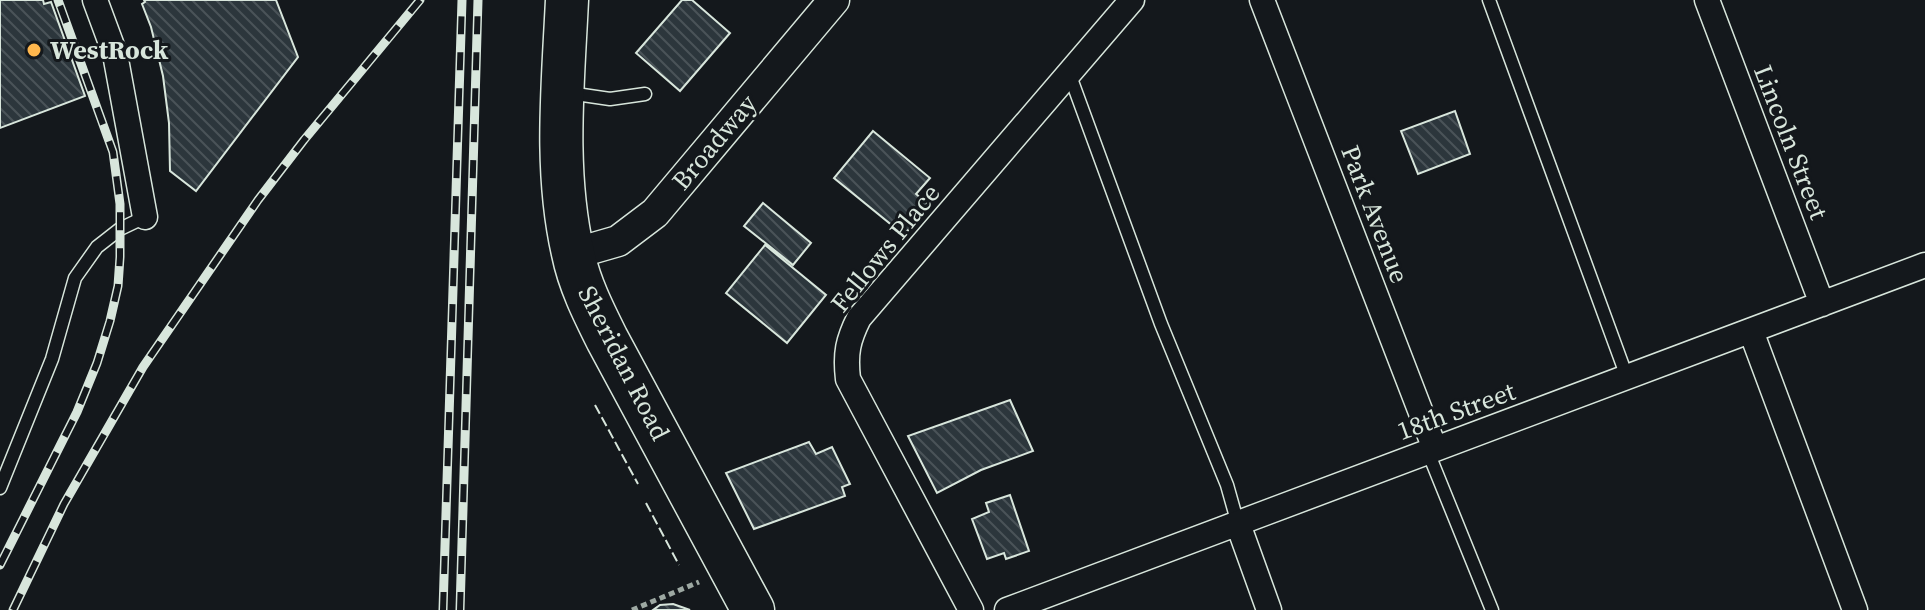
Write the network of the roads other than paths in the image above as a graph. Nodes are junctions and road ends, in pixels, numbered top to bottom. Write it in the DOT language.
graph roads {
  1 [pos="95,0"];
  2 [pos="567,0"];
  3 [pos="834,0"];
  4 [pos="1132,0"];
  5 [pos="1262,0"];
  6 [pos="1489,0"];
  7 [pos="1707,0"];
  8 [pos="1069,73"];
  9 [pos="563,92"];
  10 [pos="645,94"];
  11 [pos="145,217"];
  12 [pos="573,254"];
  13 [pos="1925,265"];
  14 [pos="1822,304"];
  15 [pos="1751,331"];
  16 [pos="1627,377"];
  17 [pos="1432,450"];
  18 [pos="0,488"];
  19 [pos="1238,524"];
  20 [pos="1035,605"];
  21 [pos="753,610"];
  22 [pos="971,610"];
  23 [pos="1007,610"];
  24 [pos="1269,610"];
  25 [pos="1492,610"];
  26 [pos="1855,610"];
  1 -- 11 [label="street"];
  2 -- 9 [label="highway, Sheridan Road"];
  3 -- 12 [label="street, Broadway"];
  4 -- 8 [label="street, Fellows Place"];
  5 -- 17 [label="street, Park Avenue"];
  6 -- 16 [label="lane"];
  7 -- 14 [label="street, Lincoln Street"];
  8 -- 19 [label="lane"];
  8 -- 22 [label="street, Fellows Place"];
  9 -- 10 [label="lane"];
  9 -- 12 [label="highway, Sheridan Road"];
  11 -- 18 [label="lane"];
  12 -- 21 [label="highway, Sheridan Road"];
  13 -- 14 [label="street, 18th Street"];
  14 -- 15 [label="street, 18th Street"];
  15 -- 16 [label="street, 18th Street"];
  15 -- 26 [label="street"];
  16 -- 17 [label="street, 18th Street"];
  17 -- 19 [label="street, 18th Street"];
  17 -- 25 [label="lane"];
  19 -- 20 [label="street, 18th Street"];
  19 -- 24 [label="street"];
  20 -- 23 [label="street, 18th Street"];
}
